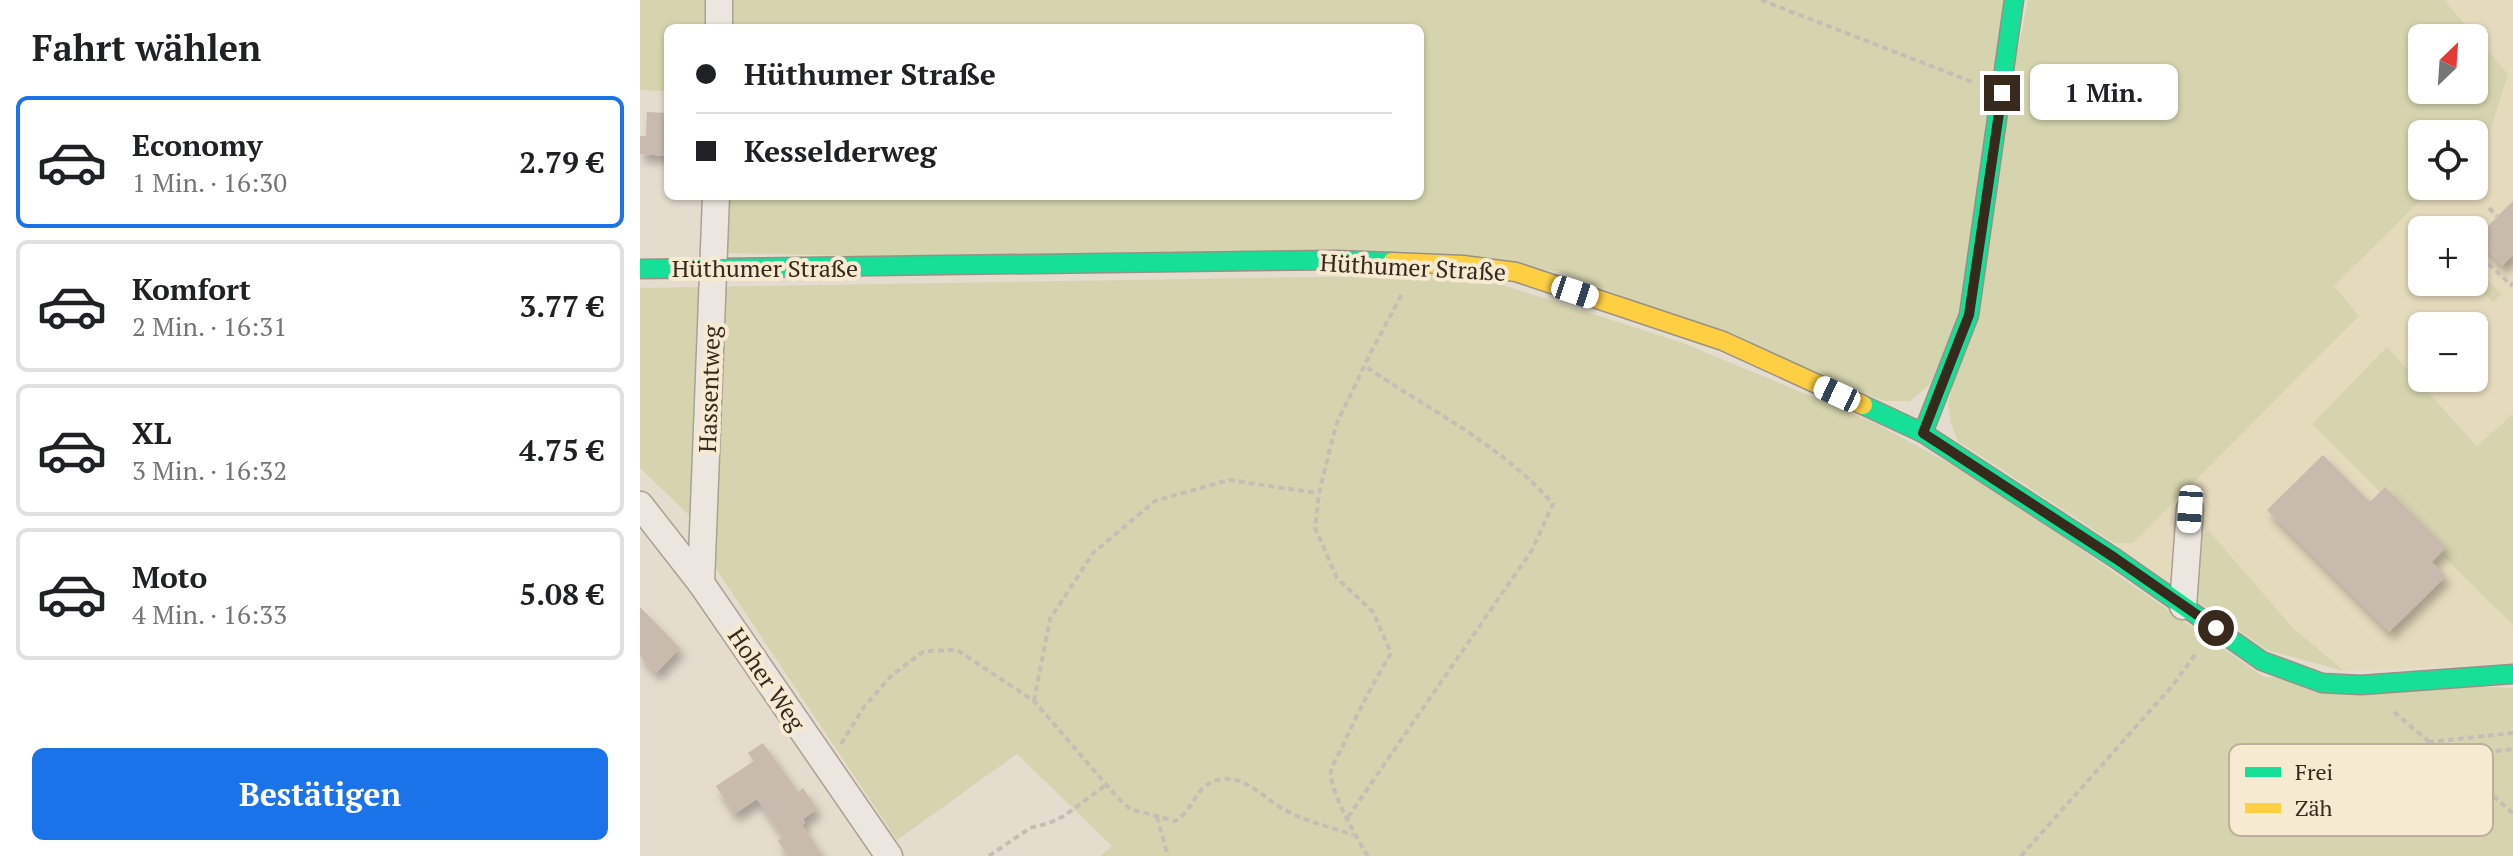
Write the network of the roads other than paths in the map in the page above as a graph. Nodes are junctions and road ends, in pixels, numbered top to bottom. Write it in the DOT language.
graph roads {
  1 [pos="719,0"];
  2 [pos="2014,0"];
  3 [pos="719,24"];
  4 [pos="716,200"];
  5 [pos="640,269"];
  6 [pos="714,269"];
  7 [pos="1923,433"];
  8 [pos="640,505"];
  9 [pos="2190,509"];
  10 [pos="701,583"];
  11 [pos="2183,606"];
  12 [pos="2513,674"];
  13 [pos="889,856"];
  1 -- 3 [label="street"];
  2 -- 7 [label="street"];
  4 -- 6 [label="street, Hassentweg"];
  5 -- 6 [label="street, Hüthumer Straße"];
  6 -- 7 [label="street, Hüthumer Straße"];
  6 -- 10 [label="street, Hassentweg"];
  7 -- 11 [label="street, Hüthumer Straße"];
  8 -- 10 [label="street, Hoher Weg"];
  9 -- 11 [label="street"];
  10 -- 13 [label="street, Hoher Weg"];
  11 -- 12 [label="street, Hüthumer Straße"];
}
